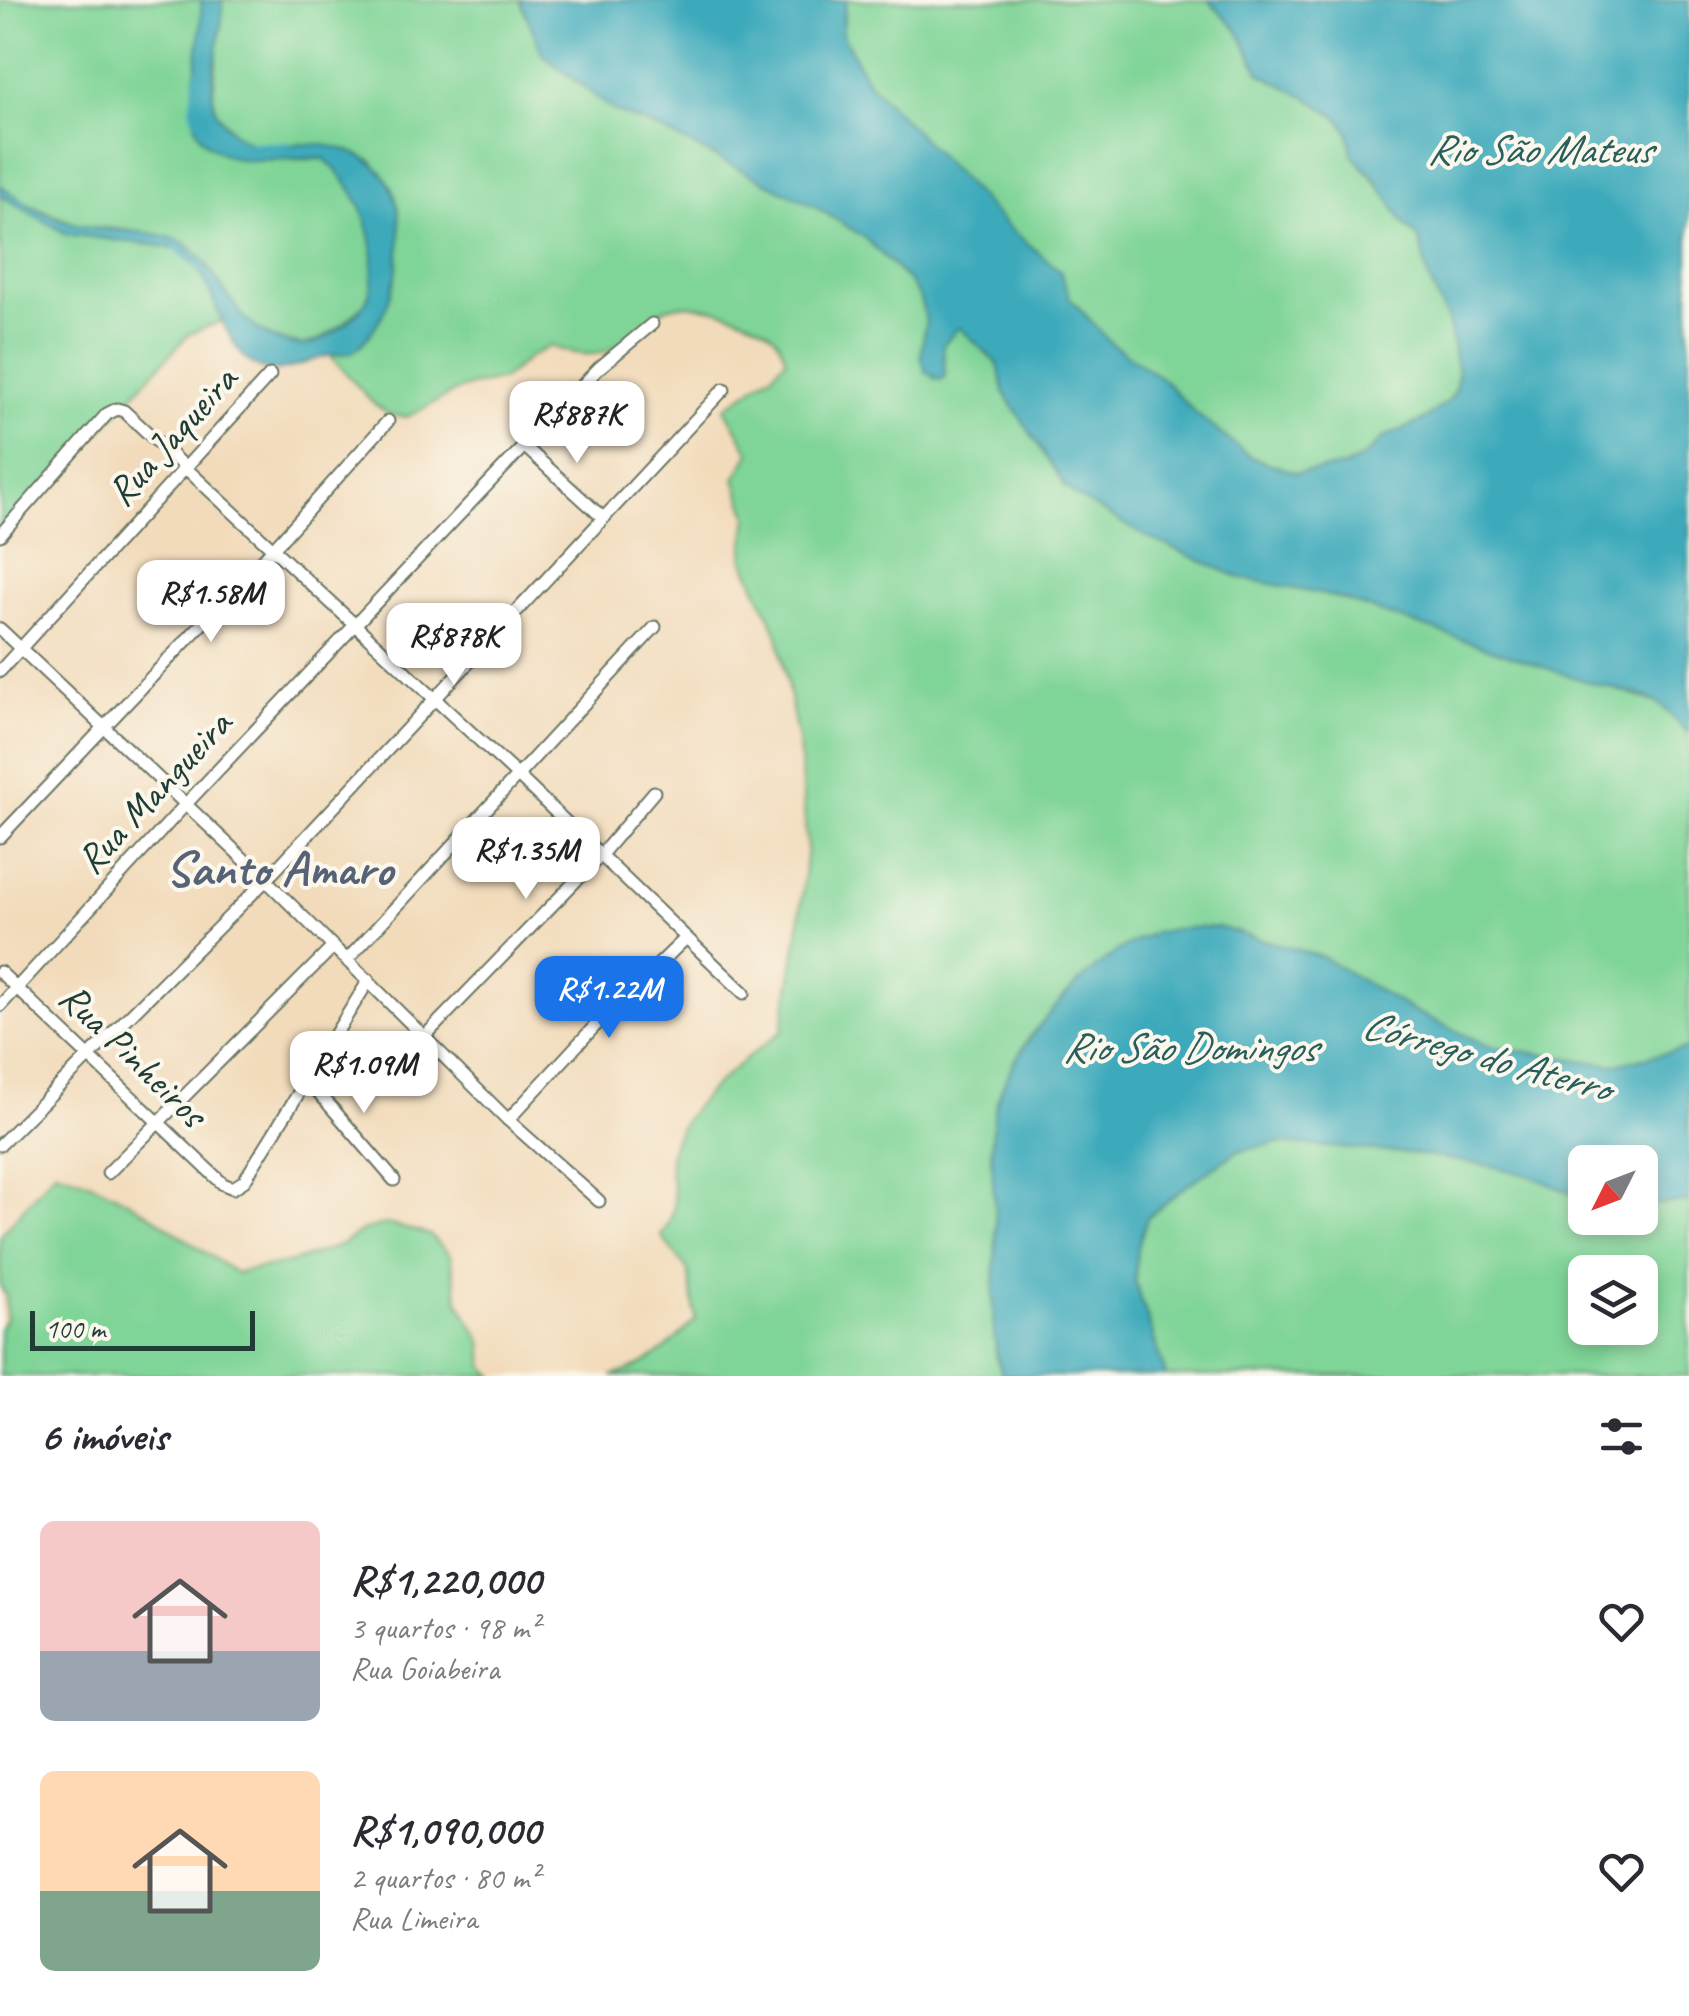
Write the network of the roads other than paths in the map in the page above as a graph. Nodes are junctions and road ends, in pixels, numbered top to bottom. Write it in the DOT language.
graph roads {
  1 [pos="652,324"];
  2 [pos="270,376"];
  3 [pos="724,389"];
  4 [pos="388,421"];
  5 [pos="524,446"];
  6 [pos="188,468"];
  7 [pos="602,517"];
  8 [pos="0,535"];
  9 [pos="273,549"];
  10 [pos="354,626"];
  11 [pos="655,627"];
  12 [pos="0,629"];
  13 [pos="22,648"];
  14 [pos="0,671"];
  15 [pos="436,699"];
  16 [pos="105,728"];
  17 [pos="517,775"];
  18 [pos="654,792"];
  19 [pos="185,805"];
  20 [pos="0,837"];
  21 [pos="600,856"];
  22 [pos="266,880"];
  23 [pos="686,938"];
  24 [pos="334,948"];
  25 [pos="347,960"];
  26 [pos="0,972"];
  27 [pos="368,980"];
  28 [pos="16,989"];
  29 [pos="744,993"];
  30 [pos="0,1006"];
  31 [pos="425,1036"];
  32 [pos="87,1057"];
  33 [pos="306,1078"];
  34 [pos="508,1120"];
  35 [pos="155,1122"];
  36 [pos="0,1145"];
  37 [pos="108,1172"];
  38 [pos="394,1180"];
  39 [pos="599,1200"];
  1 -- 5 [label="street, Rua Mangueira"];
  2 -- 6 [label="street, Rua Jaqueira"];
  3 -- 7 [label="street"];
  4 -- 9 [label="street"];
  5 -- 7 [label="street"];
  5 -- 10 [label="street, Rua Mangueira"];
  6 -- 8 [label="street"];
  6 -- 9 [label="street"];
  6 -- 13 [label="street, Rua Jaqueira"];
  7 -- 15 [label="street"];
  9 -- 10 [label="street"];
  9 -- 16 [label="street"];
  10 -- 15 [label="street"];
  10 -- 19 [label="street, Rua Mangueira"];
  11 -- 17 [label="street"];
  12 -- 13 [label="street"];
  13 -- 14 [label="street, Rua Jaqueira"];
  13 -- 16 [label="street"];
  15 -- 17 [label="street"];
  15 -- 22 [label="street"];
  16 -- 19 [label="street"];
  16 -- 20 [label="street"];
  17 -- 21 [label="street"];
  17 -- 25 [label="street"];
  18 -- 21 [label="street"];
  19 -- 22 [label="street"];
  19 -- 28 [label="street, Rua Mangueira"];
  21 -- 23 [label="street"];
  21 -- 31 [label="street"];
  22 -- 24 [label="street"];
  22 -- 32 [label="street"];
  23 -- 29 [label="street"];
  23 -- 34 [label="street"];
  24 -- 25 [label="street"];
  24 -- 35 [label="street"];
  25 -- 27 [label="street"];
  26 -- 28 [label="street, Rua Pinheiros"];
  27 -- 31 [label="street"];
  27 -- 33 [label="street"];
  28 -- 30 [label="street, Rua Mangueira"];
  28 -- 32 [label="street, Rua Pinheiros"];
  31 -- 34 [label="street"];
  32 -- 35 [label="street, Rua Pinheiros"];
  32 -- 36 [label="street"];
  33 -- 35 [label="street, Rua Pinheiros"];
  33 -- 38 [label="street"];
  34 -- 39 [label="street"];
  35 -- 37 [label="street"];
}
